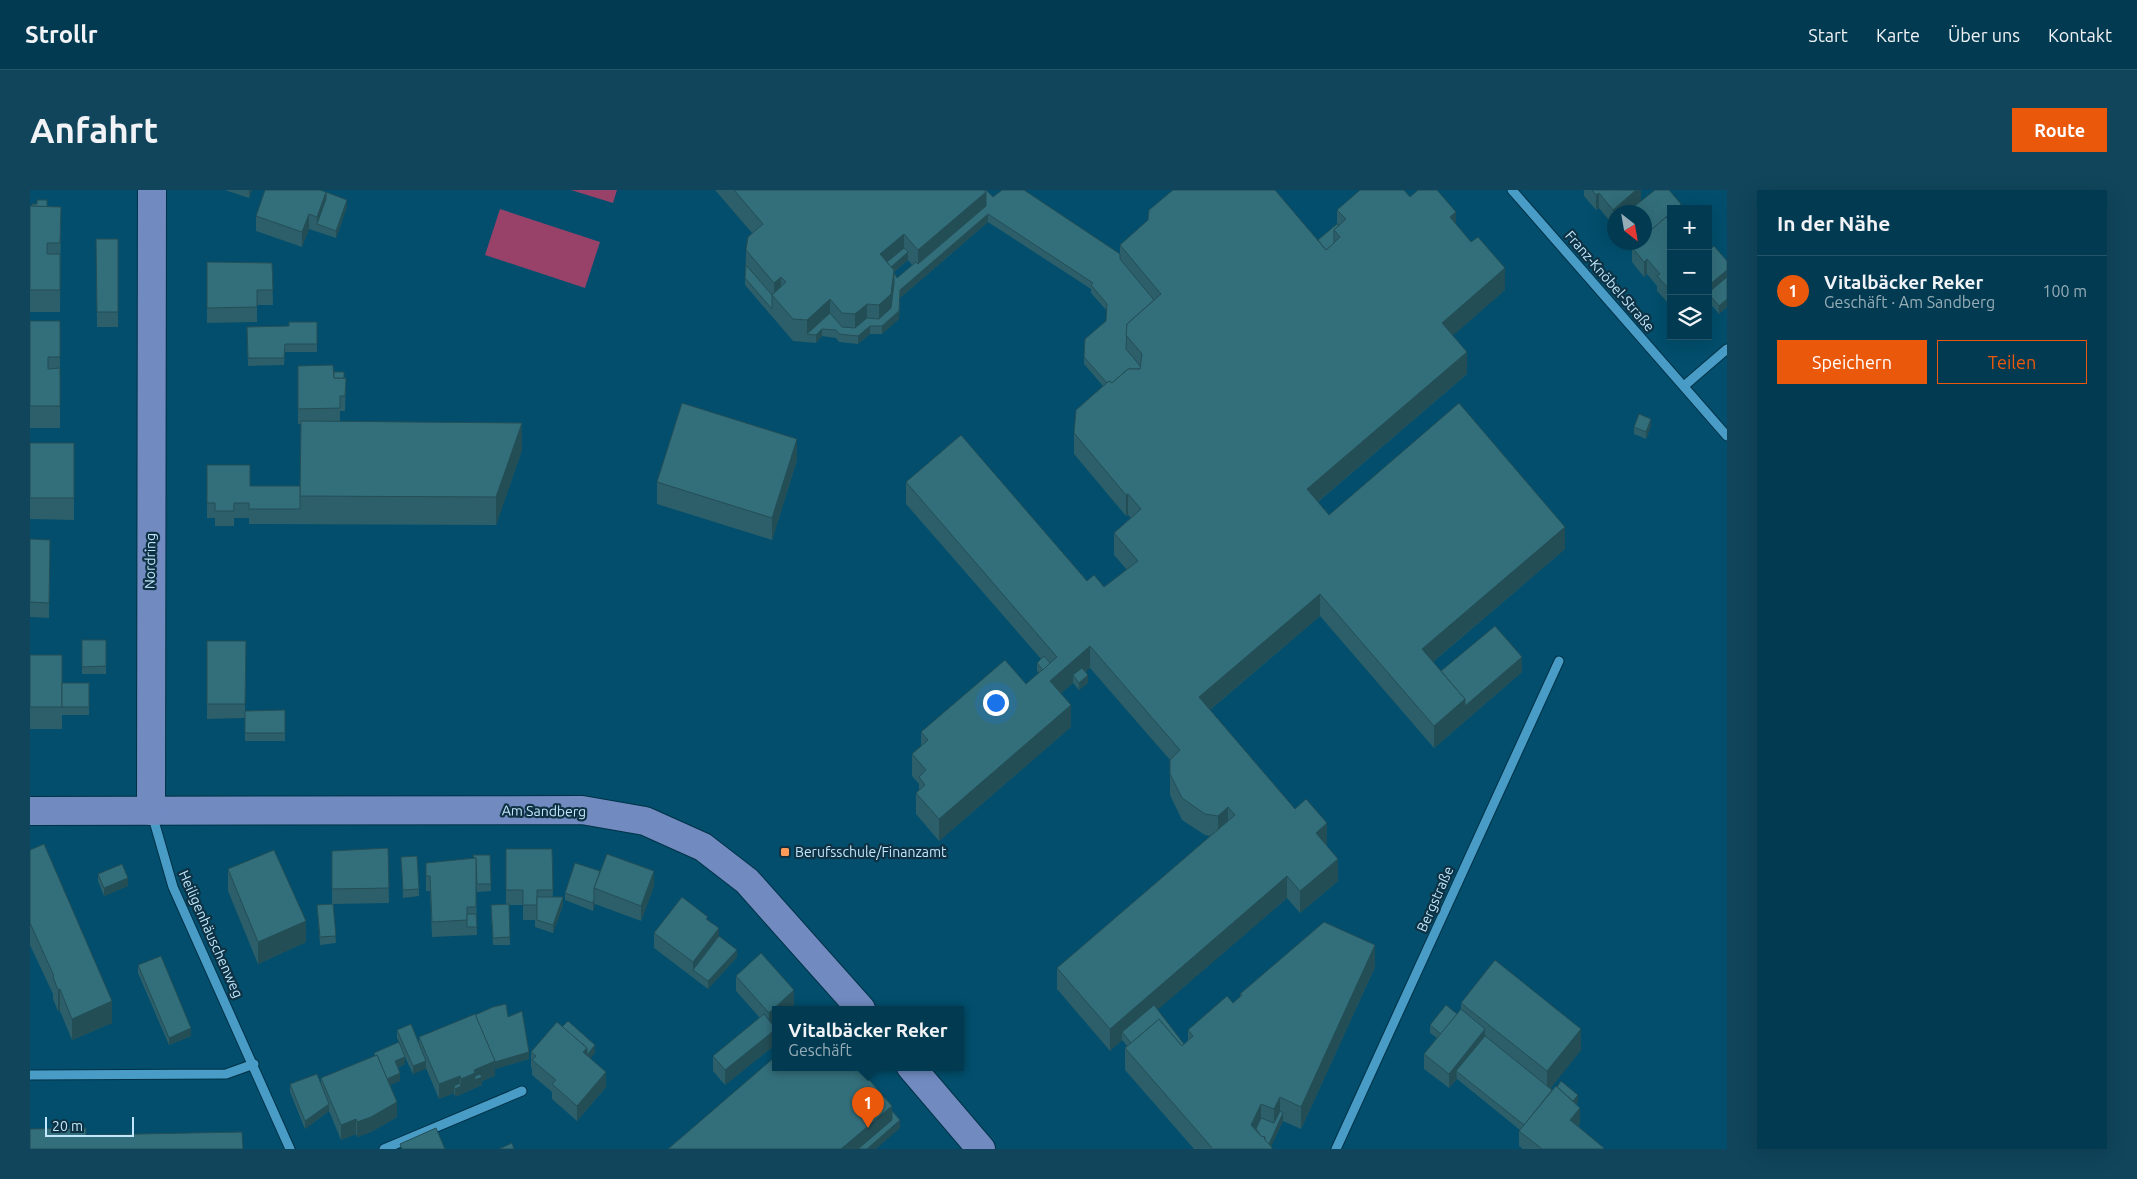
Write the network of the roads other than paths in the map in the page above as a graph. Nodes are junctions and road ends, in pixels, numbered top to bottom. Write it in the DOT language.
graph roads {
  1 [pos="152,190"];
  2 [pos="1512,190"];
  3 [pos="1727,349"];
  4 [pos="1684,386"];
  5 [pos="1727,436"];
  6 [pos="1559,661"];
  7 [pos="30,811"];
  8 [pos="151,811"];
  9 [pos="858,1006"];
  10 [pos="254,1064"];
  11 [pos="914,1071"];
  12 [pos="30,1075"];
  13 [pos="522,1091"];
  14 [pos="290,1149"];
  15 [pos="384,1149"];
  16 [pos="981,1149"];
  17 [pos="1336,1149"];
  1 -- 8 [label="main road, Nordring"];
  2 -- 4 [label="street, Franz-Knöbel-Straße"];
  3 -- 4 [label="street"];
  4 -- 5 [label="street, Franz-Knöbel-Straße"];
  6 -- 17 [label="street, Bergstraße"];
  7 -- 8 [label="main road"];
  8 -- 9 [label="main road, Am Sandberg"];
  8 -- 10 [label="street, Heiligenhäuschenweg"];
  10 -- 12 [label="street"];
  10 -- 14 [label="street, Heiligenhäuschenweg"];
  11 -- 16 [label="main road"];
  13 -- 15 [label="street"];
}
